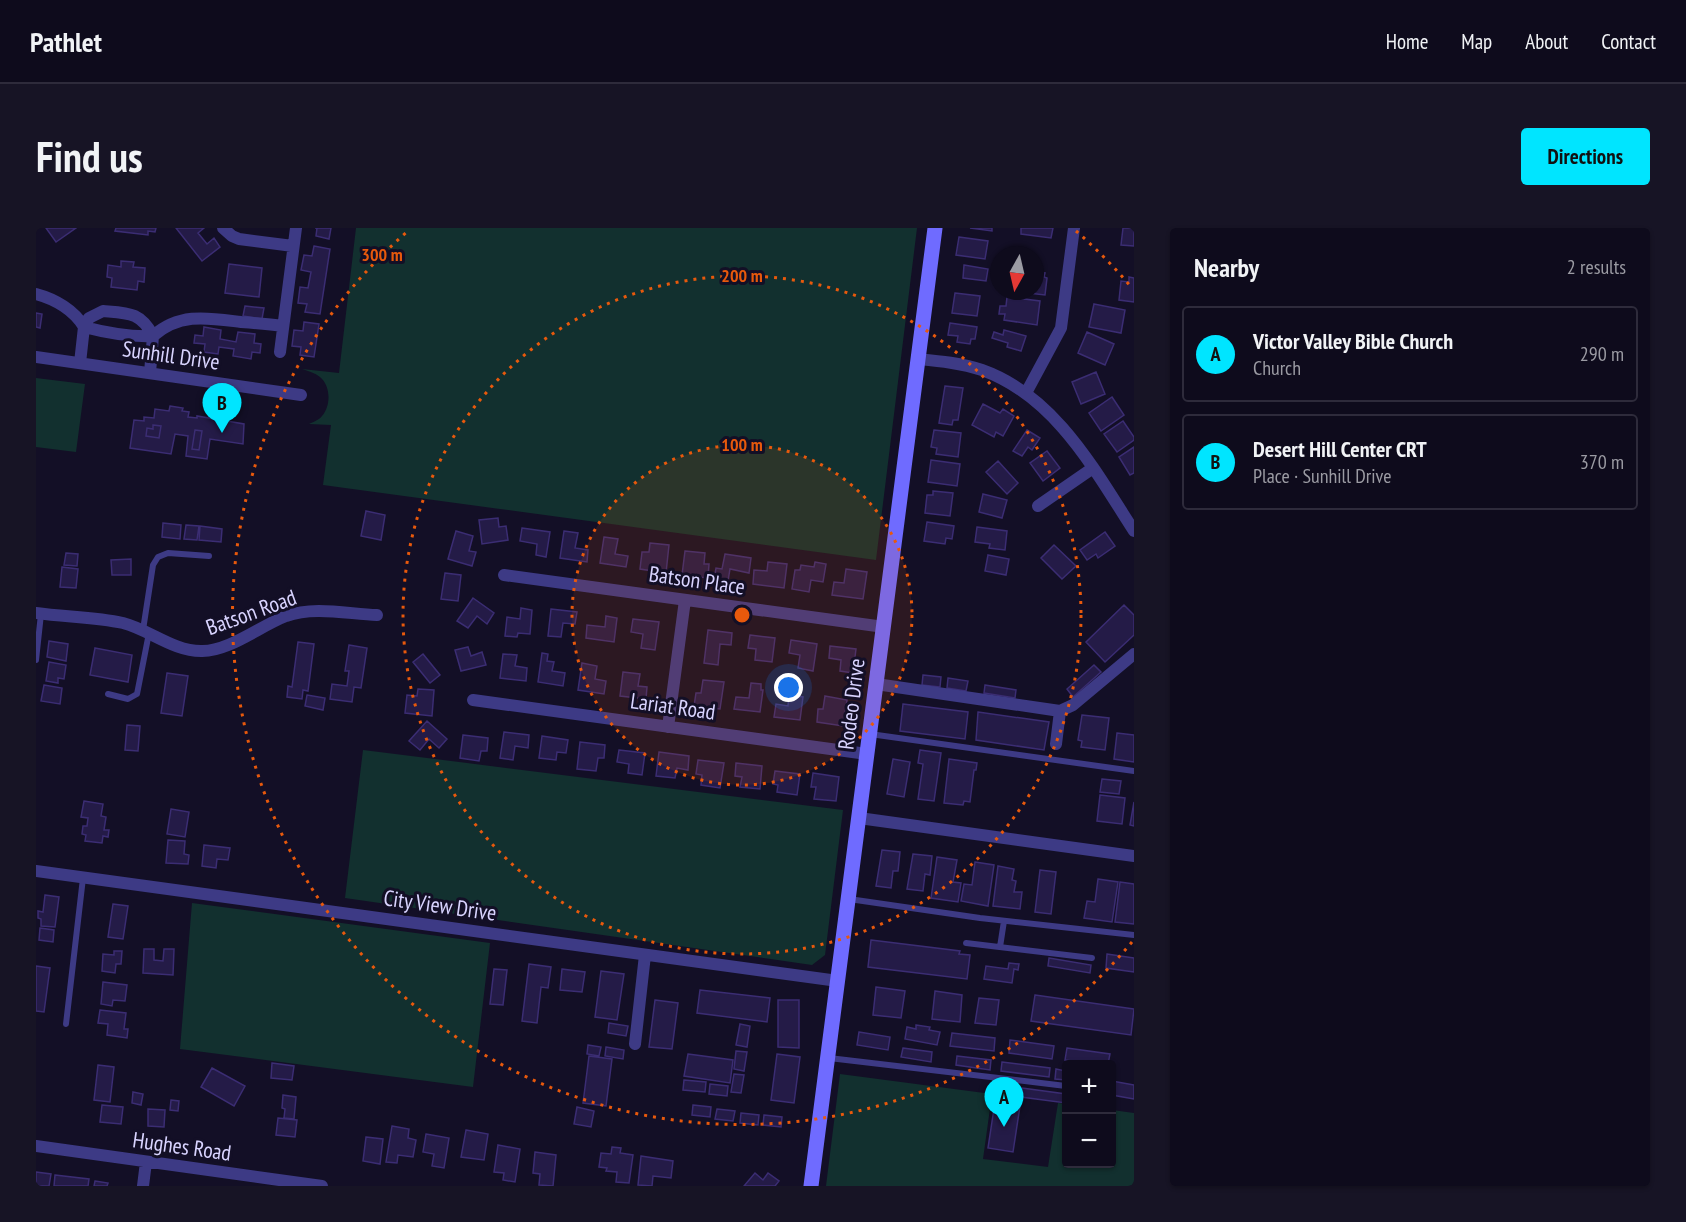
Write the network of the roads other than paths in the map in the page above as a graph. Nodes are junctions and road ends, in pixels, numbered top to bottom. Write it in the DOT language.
graph roads {
  1 [pos="223,228"];
  2 [pos="296,228"];
  3 [pos="935,228"];
  4 [pos="1074,228"];
  5 [pos="293,246"];
  6 [pos="36,294"];
  7 [pos="283,326"];
  8 [pos="84,327"];
  9 [pos="153,336"];
  10 [pos="280,352"];
  11 [pos="36,357"];
  12 [pos="918,359"];
  13 [pos="80,363"];
  14 [pos="150,373"];
  15 [pos="1026,393"];
  16 [pos="301,395"];
  17 [pos="1093,468"];
  18 [pos="1038,506"];
  19 [pos="1134,531"];
  20 [pos="209,556"];
  21 [pos="504,575"];
  22 [pos="685,600"];
  23 [pos="39,614"];
  24 [pos="377,615"];
  25 [pos="884,627"];
  26 [pos="146,632"];
  27 [pos="1134,654"];
  28 [pos="36,660"];
  29 [pos="876,684"];
  30 [pos="108,694"];
  31 [pos="472,700"];
  32 [pos="1060,711"];
  33 [pos="668,727"];
  34 [pos="870,734"];
  35 [pos="1056,744"];
  36 [pos="867,754"];
  37 [pos="1134,771"];
  38 [pos="859,818"];
  39 [pos="1134,856"];
  40 [pos="36,871"];
  41 [pos="83,878"];
  42 [pos="848,899"];
  43 [pos="1004,921"];
  44 [pos="1134,935"];
  45 [pos="966,943"];
  46 [pos="1000,947"];
  47 [pos="645,955"];
  48 [pos="1092,958"];
  49 [pos="838,981"];
  50 [pos="66,1024"];
  51 [pos="634,1044"];
  52 [pos="828,1058"];
  53 [pos="1062,1086"];
  54 [pos="36,1146"];
  55 [pos="146,1162"];
  56 [pos="294,1184"];
  57 [pos="143,1186"];
  58 [pos="322,1186"];
  59 [pos="811,1186"];
  1 -- 5 [label="street"];
  2 -- 5 [label="street"];
  3 -- 12 [label="street, Rodeo Drive"];
  4 -- 15 [label="street"];
  5 -- 7 [label="street"];
  6 -- 8 [label="street"];
  7 -- 9 [label="street"];
  7 -- 10 [label="street"];
  8 -- 9 [label="street"];
  8 -- 9 [label="street"];
  8 -- 13 [label="street"];
  9 -- 14 [label="street"];
  11 -- 13 [label="street, Sunhill Drive"];
  12 -- 15 [label="street"];
  12 -- 25 [label="street, Rodeo Drive"];
  13 -- 14 [label="street, Sunhill Drive"];
  14 -- 16 [label="street, Sunhill Drive"];
  15 -- 17 [label="street"];
  17 -- 18 [label="street"];
  17 -- 19 [label="street"];
  20 -- 26 [label="lane"];
  21 -- 22 [label="street, Batson Place"];
  22 -- 25 [label="street, Batson Place"];
  22 -- 33 [label="street"];
  23 -- 26 [label="street, Batson Road"];
  23 -- 28 [label="lane"];
  24 -- 26 [label="street, Batson Road"];
  25 -- 29 [label="street, Rodeo Drive"];
  26 -- 30 [label="lane"];
  27 -- 32 [label="street"];
  29 -- 32 [label="street"];
  29 -- 34 [label="street, Rodeo Drive"];
  31 -- 33 [label="street, Lariat Road"];
  32 -- 35 [label="street"];
  33 -- 36 [label="street, Lariat Road"];
  34 -- 36 [label="street, Rodeo Drive"];
  34 -- 37 [label="lane"];
  36 -- 38 [label="street, Rodeo Drive"];
  38 -- 39 [label="street"];
  38 -- 42 [label="street, Rodeo Drive"];
  40 -- 41 [label="street, City View Drive"];
  41 -- 47 [label="street, City View Drive"];
  41 -- 50 [label="lane"];
  42 -- 43 [label="lane"];
  42 -- 49 [label="street, Rodeo Drive"];
  43 -- 44 [label="lane"];
  43 -- 46 [label="lane"];
  45 -- 46 [label="lane"];
  46 -- 48 [label="lane"];
  47 -- 49 [label="street, City View Drive"];
  47 -- 51 [label="street"];
  49 -- 52 [label="street, Rodeo Drive"];
  52 -- 53 [label="lane"];
  52 -- 59 [label="street, Rodeo Drive"];
  54 -- 55 [label="street, Hughes Road"];
  55 -- 56 [label="street, Hughes Road"];
  55 -- 57 [label="street"];
  56 -- 58 [label="street, Hughes Road"];
}
